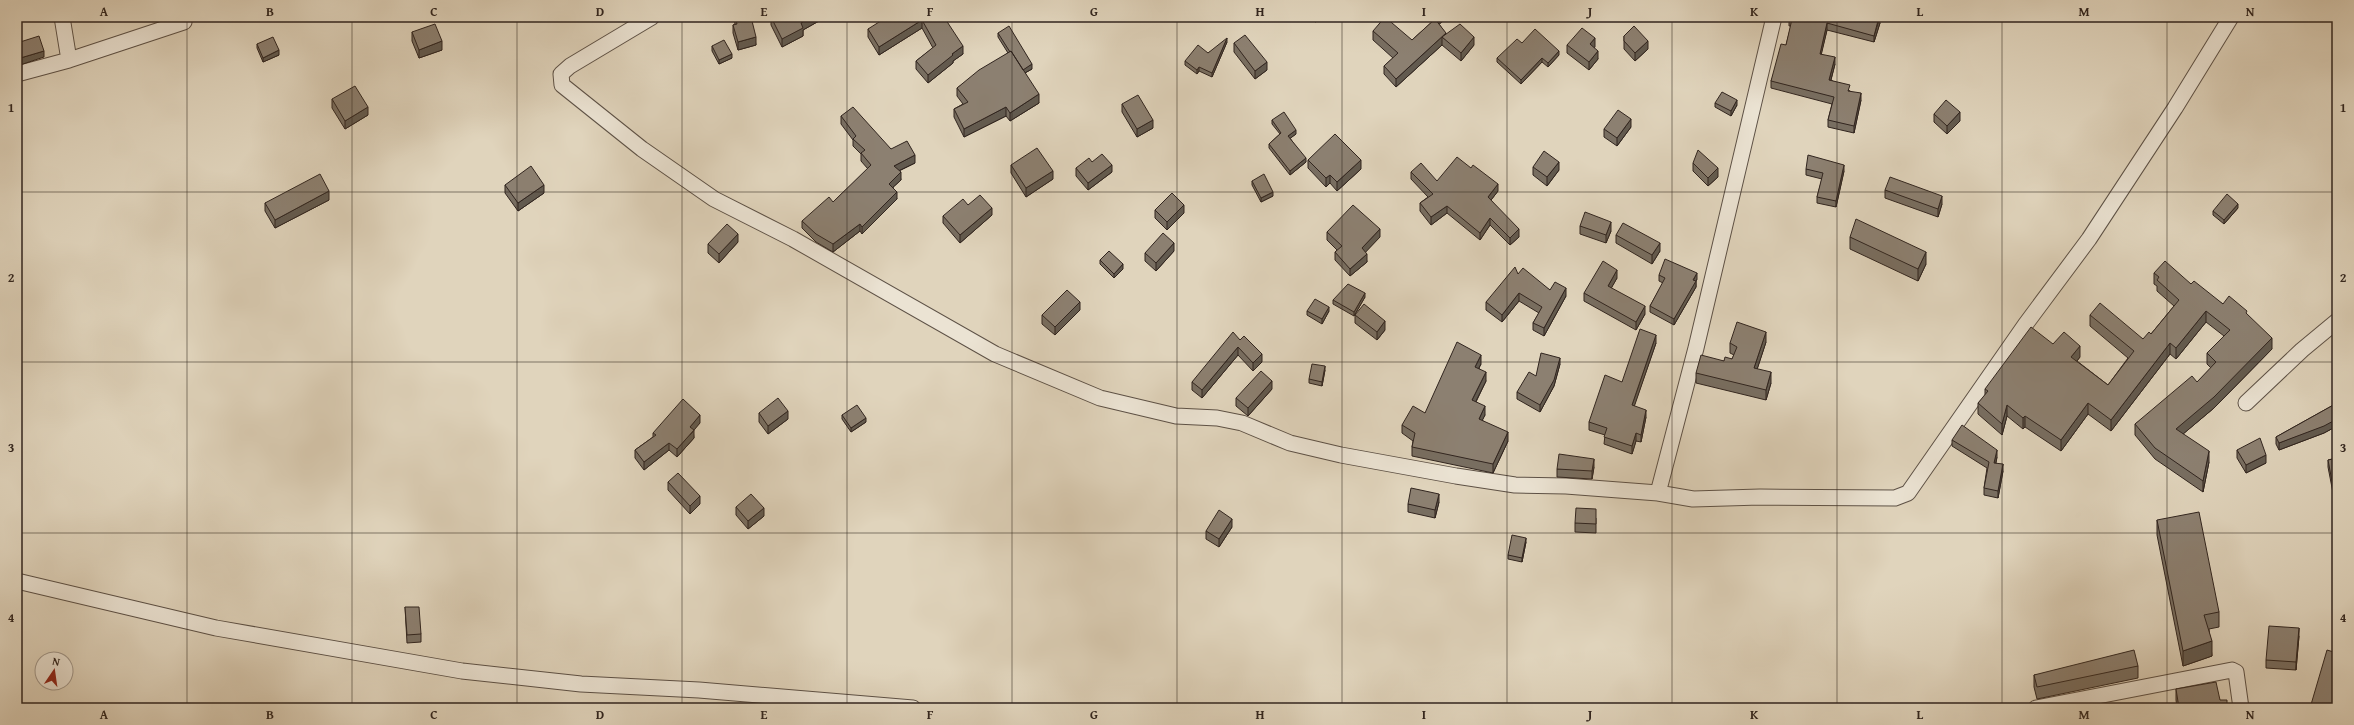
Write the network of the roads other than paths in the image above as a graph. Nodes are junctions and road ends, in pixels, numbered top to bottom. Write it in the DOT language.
graph roads {
  1 [pos="62,17"];
  2 [pos="652,17"];
  3 [pos="1774,17"];
  4 [pos="2231,17"];
  5 [pos="184,22"];
  6 [pos="69,60"];
  7 [pos="17,74"];
  8 [pos="2337,321"];
  9 [pos="2246,403"];
  10 [pos="1658,493"];
  11 [pos="17,581"];
  12 [pos="913,708"];
  13 [pos="2036,708"];
  14 [pos="2241,708"];
  1 -- 6 [label="street"];
  2 -- 10 [label="street"];
  3 -- 10 [label="street"];
  4 -- 10 [label="street"];
  5 -- 6 [label="street"];
  6 -- 7 [label="street"];
  8 -- 9 [label="street"];
  11 -- 12 [label="street"];
  13 -- 14 [label="street"];
}
